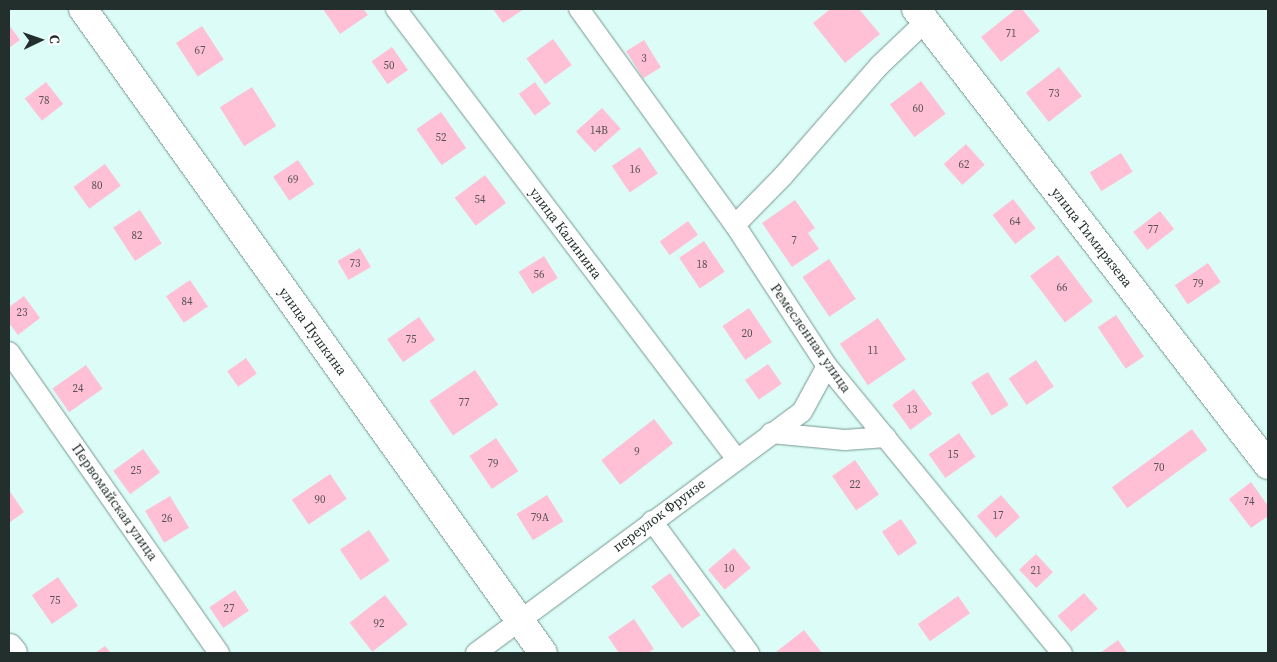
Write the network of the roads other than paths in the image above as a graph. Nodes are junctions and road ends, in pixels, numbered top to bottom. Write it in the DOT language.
graph roads {
  1 [pos="83,9"];
  2 [pos="396,9"];
  3 [pos="579,9"];
  4 [pos="920,15"];
  5 [pos="734,225"];
  6 [pos="9,352"];
  7 [pos="827,366"];
  8 [pos="771,434"];
  9 [pos="886,437"];
  10 [pos="736,458"];
  11 [pos="1268,465"];
  12 [pos="652,521"];
  13 [pos="519,620"];
  14 [pos="9,648"];
  15 [pos="13,653"];
  16 [pos="219,653"];
  17 [pos="476,653"];
  18 [pos="543,653"];
  19 [pos="749,653"];
  20 [pos="1062,653"];
  1 -- 13 [label="street, улица Пушкина"];
  2 -- 10 [label="street, улица Калинина"];
  3 -- 5 [label="street, Ремесленная улица"];
  4 -- 5 [label="street"];
  4 -- 11 [label="street, улица Тимирязева"];
  5 -- 7 [label="street, Ремесленная улица"];
  6 -- 16 [label="street, Первомайская улица"];
  7 -- 8 [label="street, переулок Фрунзе"];
  7 -- 9 [label="street, Ремесленная улица"];
  8 -- 9 [label="street"];
  8 -- 10 [label="street, переулок Фрунзе"];
  9 -- 20 [label="street, Ремесленная улица"];
  10 -- 12 [label="street, переулок Фрунзе"];
  12 -- 13 [label="street, переулок Фрунзе"];
  12 -- 19 [label="street"];
  13 -- 17 [label="street, переулок Фрунзе"];
  13 -- 18 [label="street, улица Пушкина"];
  14 -- 15 [label="street"];
}
